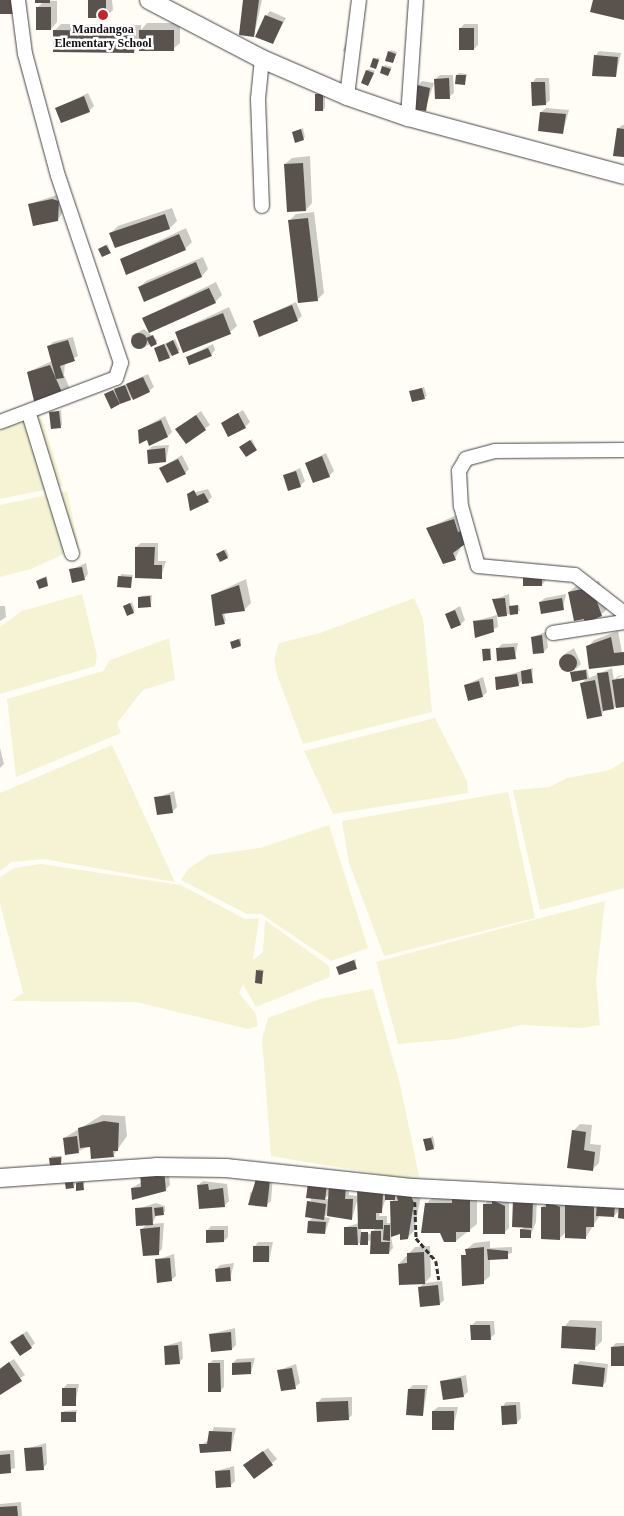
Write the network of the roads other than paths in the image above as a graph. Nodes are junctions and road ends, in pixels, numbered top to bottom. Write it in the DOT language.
graph roads {
  1 [pos="18,0"];
  2 [pos="149,0"];
  3 [pos="359,0"];
  4 [pos="416,0"];
  5 [pos="262,59"];
  6 [pos="347,96"];
  7 [pos="408,117"];
  8 [pos="624,175"];
  9 [pos="262,206"];
  10 [pos="29,414"];
  11 [pos="0,422"];
  12 [pos="624,450"];
  13 [pos="72,554"];
  14 [pos="624,613"];
  15 [pos="624,622"];
  16 [pos="553,633"];
  17 [pos="0,1178"];
  18 [pos="624,1199"];
  1 -- 10 [label="street"];
  2 -- 5 [label="street"];
  3 -- 6 [label="street"];
  4 -- 7 [label="street"];
  5 -- 6 [label="street"];
  5 -- 9 [label="street"];
  6 -- 7 [label="street"];
  7 -- 8 [label="street"];
  10 -- 11 [label="street"];
  10 -- 13 [label="street"];
  12 -- 14 [label="street"];
  15 -- 16 [label="street"];
  17 -- 18 [label="street"];
}
